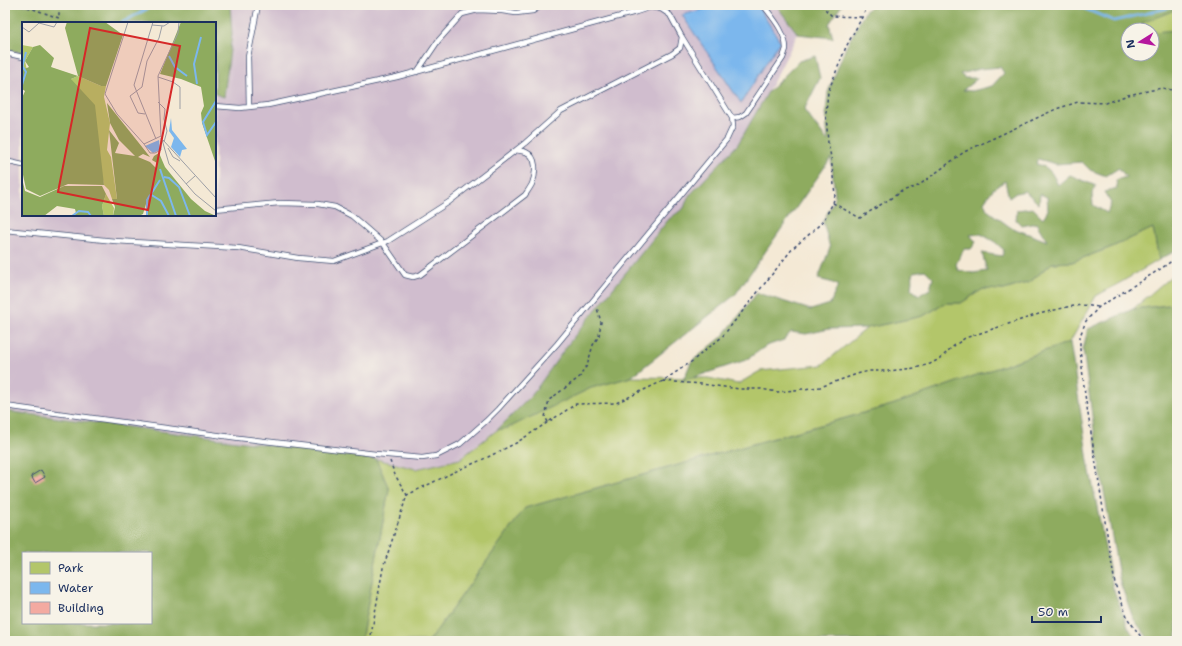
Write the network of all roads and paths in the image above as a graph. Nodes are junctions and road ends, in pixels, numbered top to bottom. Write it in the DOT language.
graph roads {
  1 [pos="22,5"];
  2 [pos="59,5"];
  3 [pos="74,5"];
  4 [pos="90,5"];
  5 [pos="258,5"];
  6 [pos="542,5"];
  7 [pos="683,5"];
  8 [pos="763,5"];
  9 [pos="820,5"];
  10 [pos="874,5"];
  11 [pos="654,6"];
  12 [pos="661,8"];
  13 [pos="862,17"];
  14 [pos="682,37"];
  15 [pos="5,53"];
  16 [pos="22,57"];
  17 [pos="417,72"];
  18 [pos="1177,91"];
  19 [pos="216,106"];
  20 [pos="249,107"];
  21 [pos="732,118"];
  22 [pos="516,150"];
  23 [pos="5,161"];
  24 [pos="22,165"];
  25 [pos="833,203"];
  26 [pos="216,209"];
  27 [pos="5,230"];
  28 [pos="383,243"];
  29 [pos="1177,257"];
  30 [pos="594,300"];
  31 [pos="1099,307"];
  32 [pos="663,381"];
  33 [pos="5,406"];
  34 [pos="548,422"];
  35 [pos="387,455"];
  36 [pos="408,495"];
  37 [pos="370,641"];
  38 [pos="1144,641"];
  1 -- 2 [label="path"];
  3 -- 4 [label="path"];
  5 -- 20 [label="lane"];
  6 -- 17 [label="lane"];
  7 -- 12 [label="lane"];
  8 -- 21 [label="lane"];
  9 -- 13 [label="path"];
  10 -- 13 [label="path"];
  11 -- 12 [label="lane"];
  11 -- 17 [label="lane"];
  12 -- 14 [label="lane"];
  13 -- 25 [label="path"];
  14 -- 21 [label="lane"];
  14 -- 22 [label="lane"];
  15 -- 16 [label="lane"];
  17 -- 20 [label="lane"];
  18 -- 25 [label="path"];
  19 -- 20 [label="lane"];
  21 -- 30 [label="lane"];
  22 -- 28 [label="lane"];
  22 -- 28 [label="lane"];
  23 -- 24 [label="lane"];
  25 -- 32 [label="path"];
  26 -- 28 [label="lane"];
  27 -- 28 [label="lane"];
  29 -- 31 [label="path"];
  30 -- 34 [label="path"];
  30 -- 35 [label="lane"];
  31 -- 32 [label="path"];
  31 -- 38 [label="path"];
  32 -- 34 [label="path"];
  33 -- 35 [label="lane"];
  34 -- 36 [label="path"];
  35 -- 36 [label="path"];
  36 -- 37 [label="path"];
}
